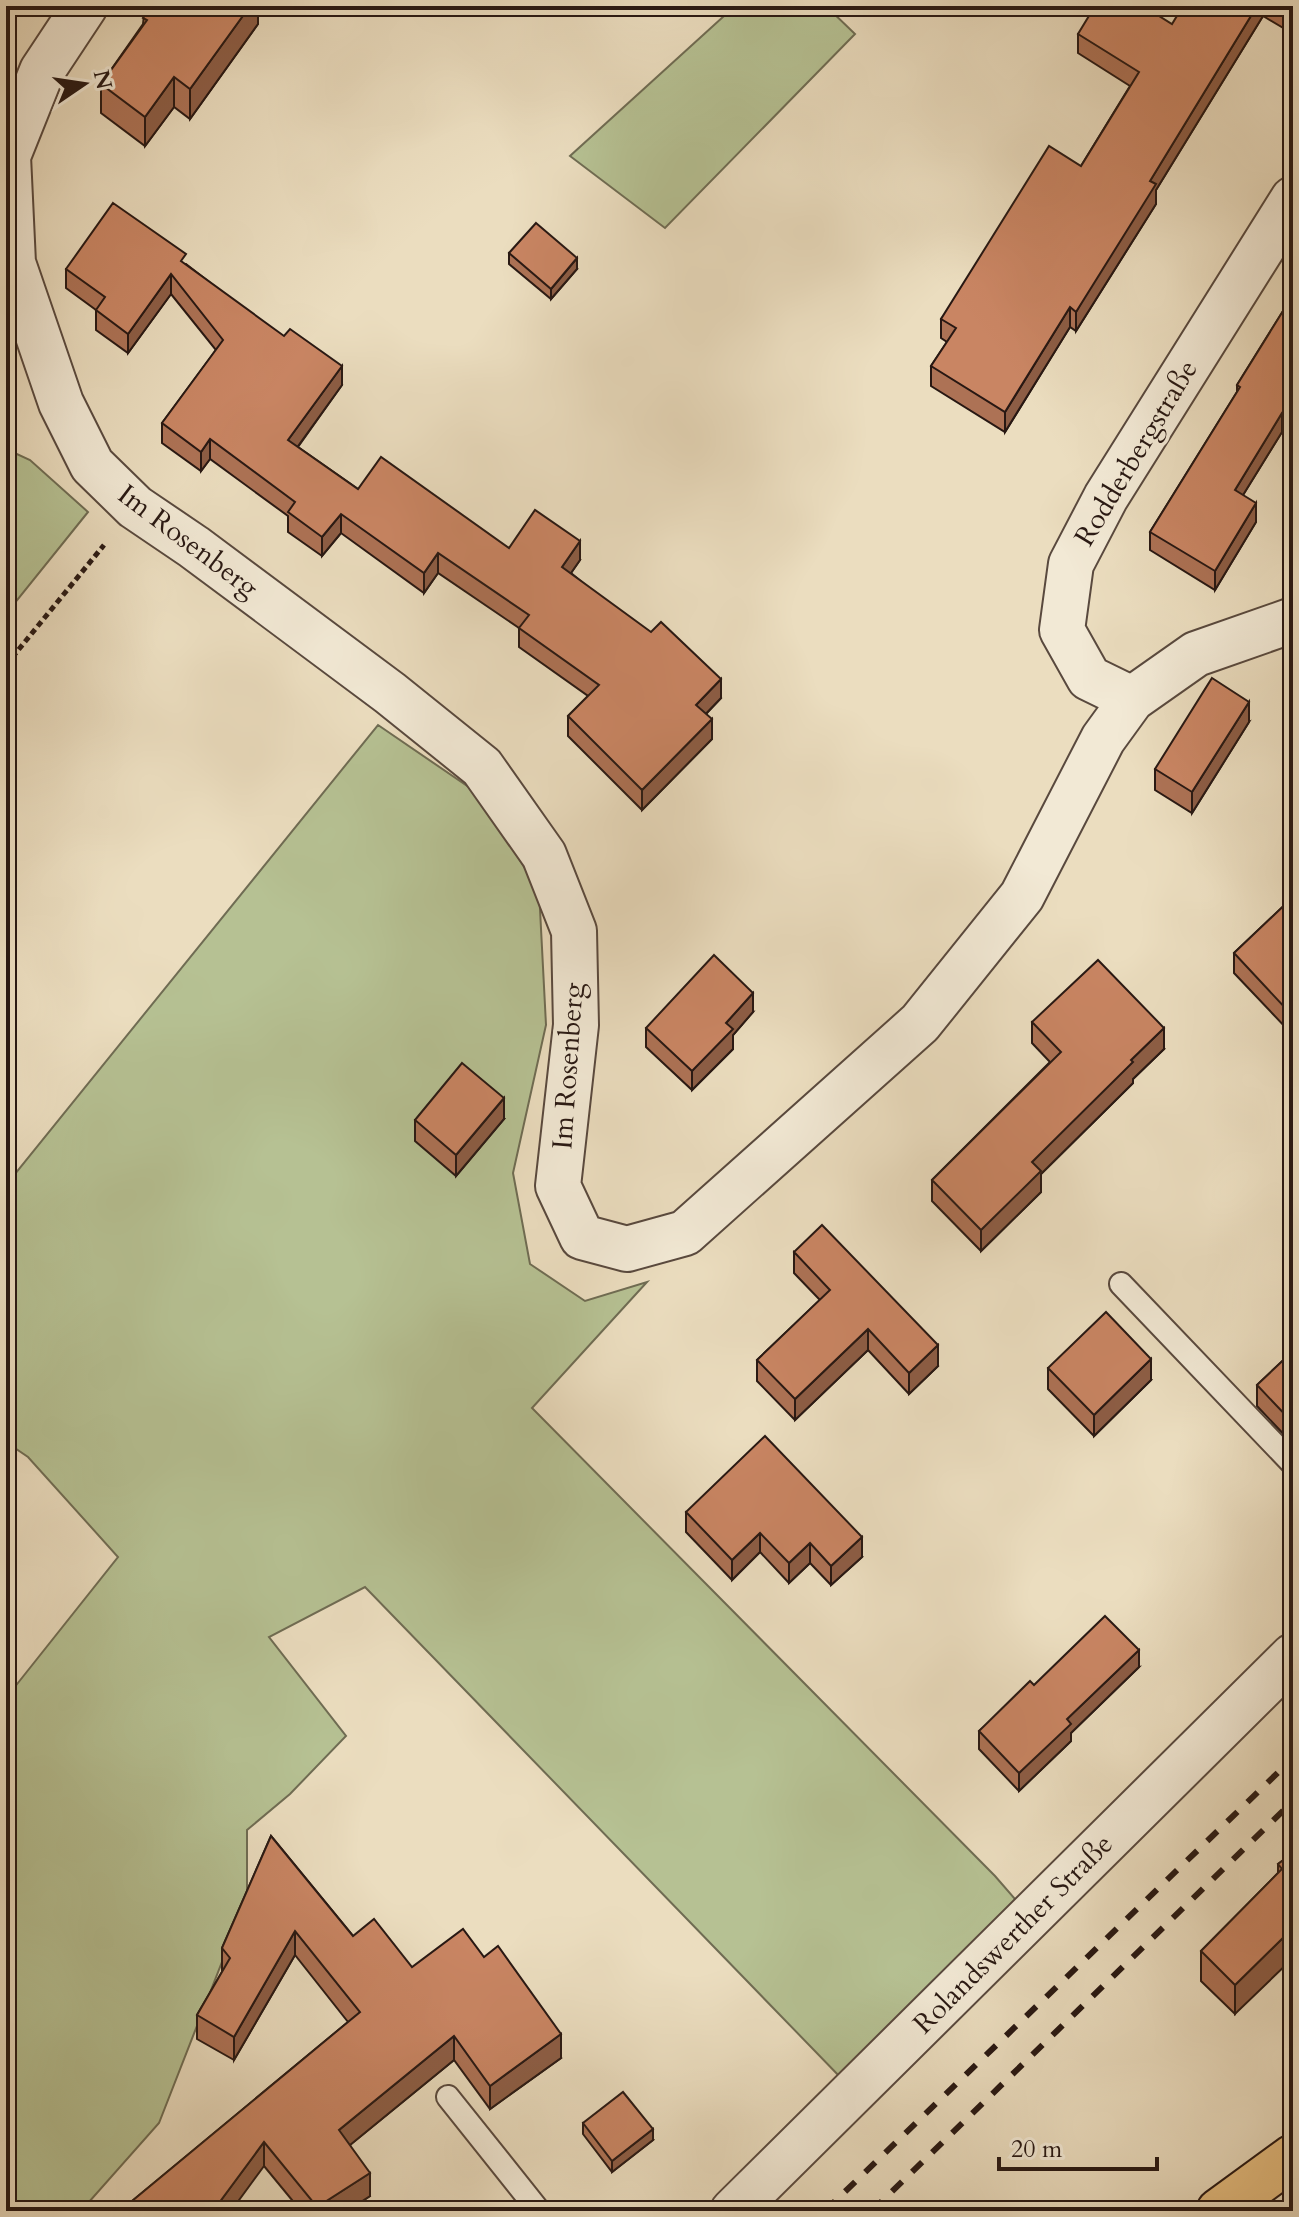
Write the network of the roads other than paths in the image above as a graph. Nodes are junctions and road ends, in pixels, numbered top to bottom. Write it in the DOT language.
graph roads {
  1 [pos="85,6"];
  2 [pos="1293,199"];
  3 [pos="1293,620"];
  4 [pos="1132,699"];
  5 [pos="1121,1284"];
  6 [pos="1293,1464"];
  7 [pos="1293,1656"];
  8 [pos="448,2097"];
  9 [pos="1293,2157"];
  10 [pos="539,2211"];
  11 [pos="733,2211"];
  12 [pos="1219,2211"];
  1 -- 4 [label="street, Im Rosenberg"];
  2 -- 4 [label="street, Rodderbergstraße"];
  3 -- 4 [label="street, Im Rosenberg"];
  5 -- 6 [label="lane"];
  7 -- 11 [label="street, Rolandswerther Straße"];
  8 -- 10 [label="lane"];
  9 -- 12 [label="main road"];
}
